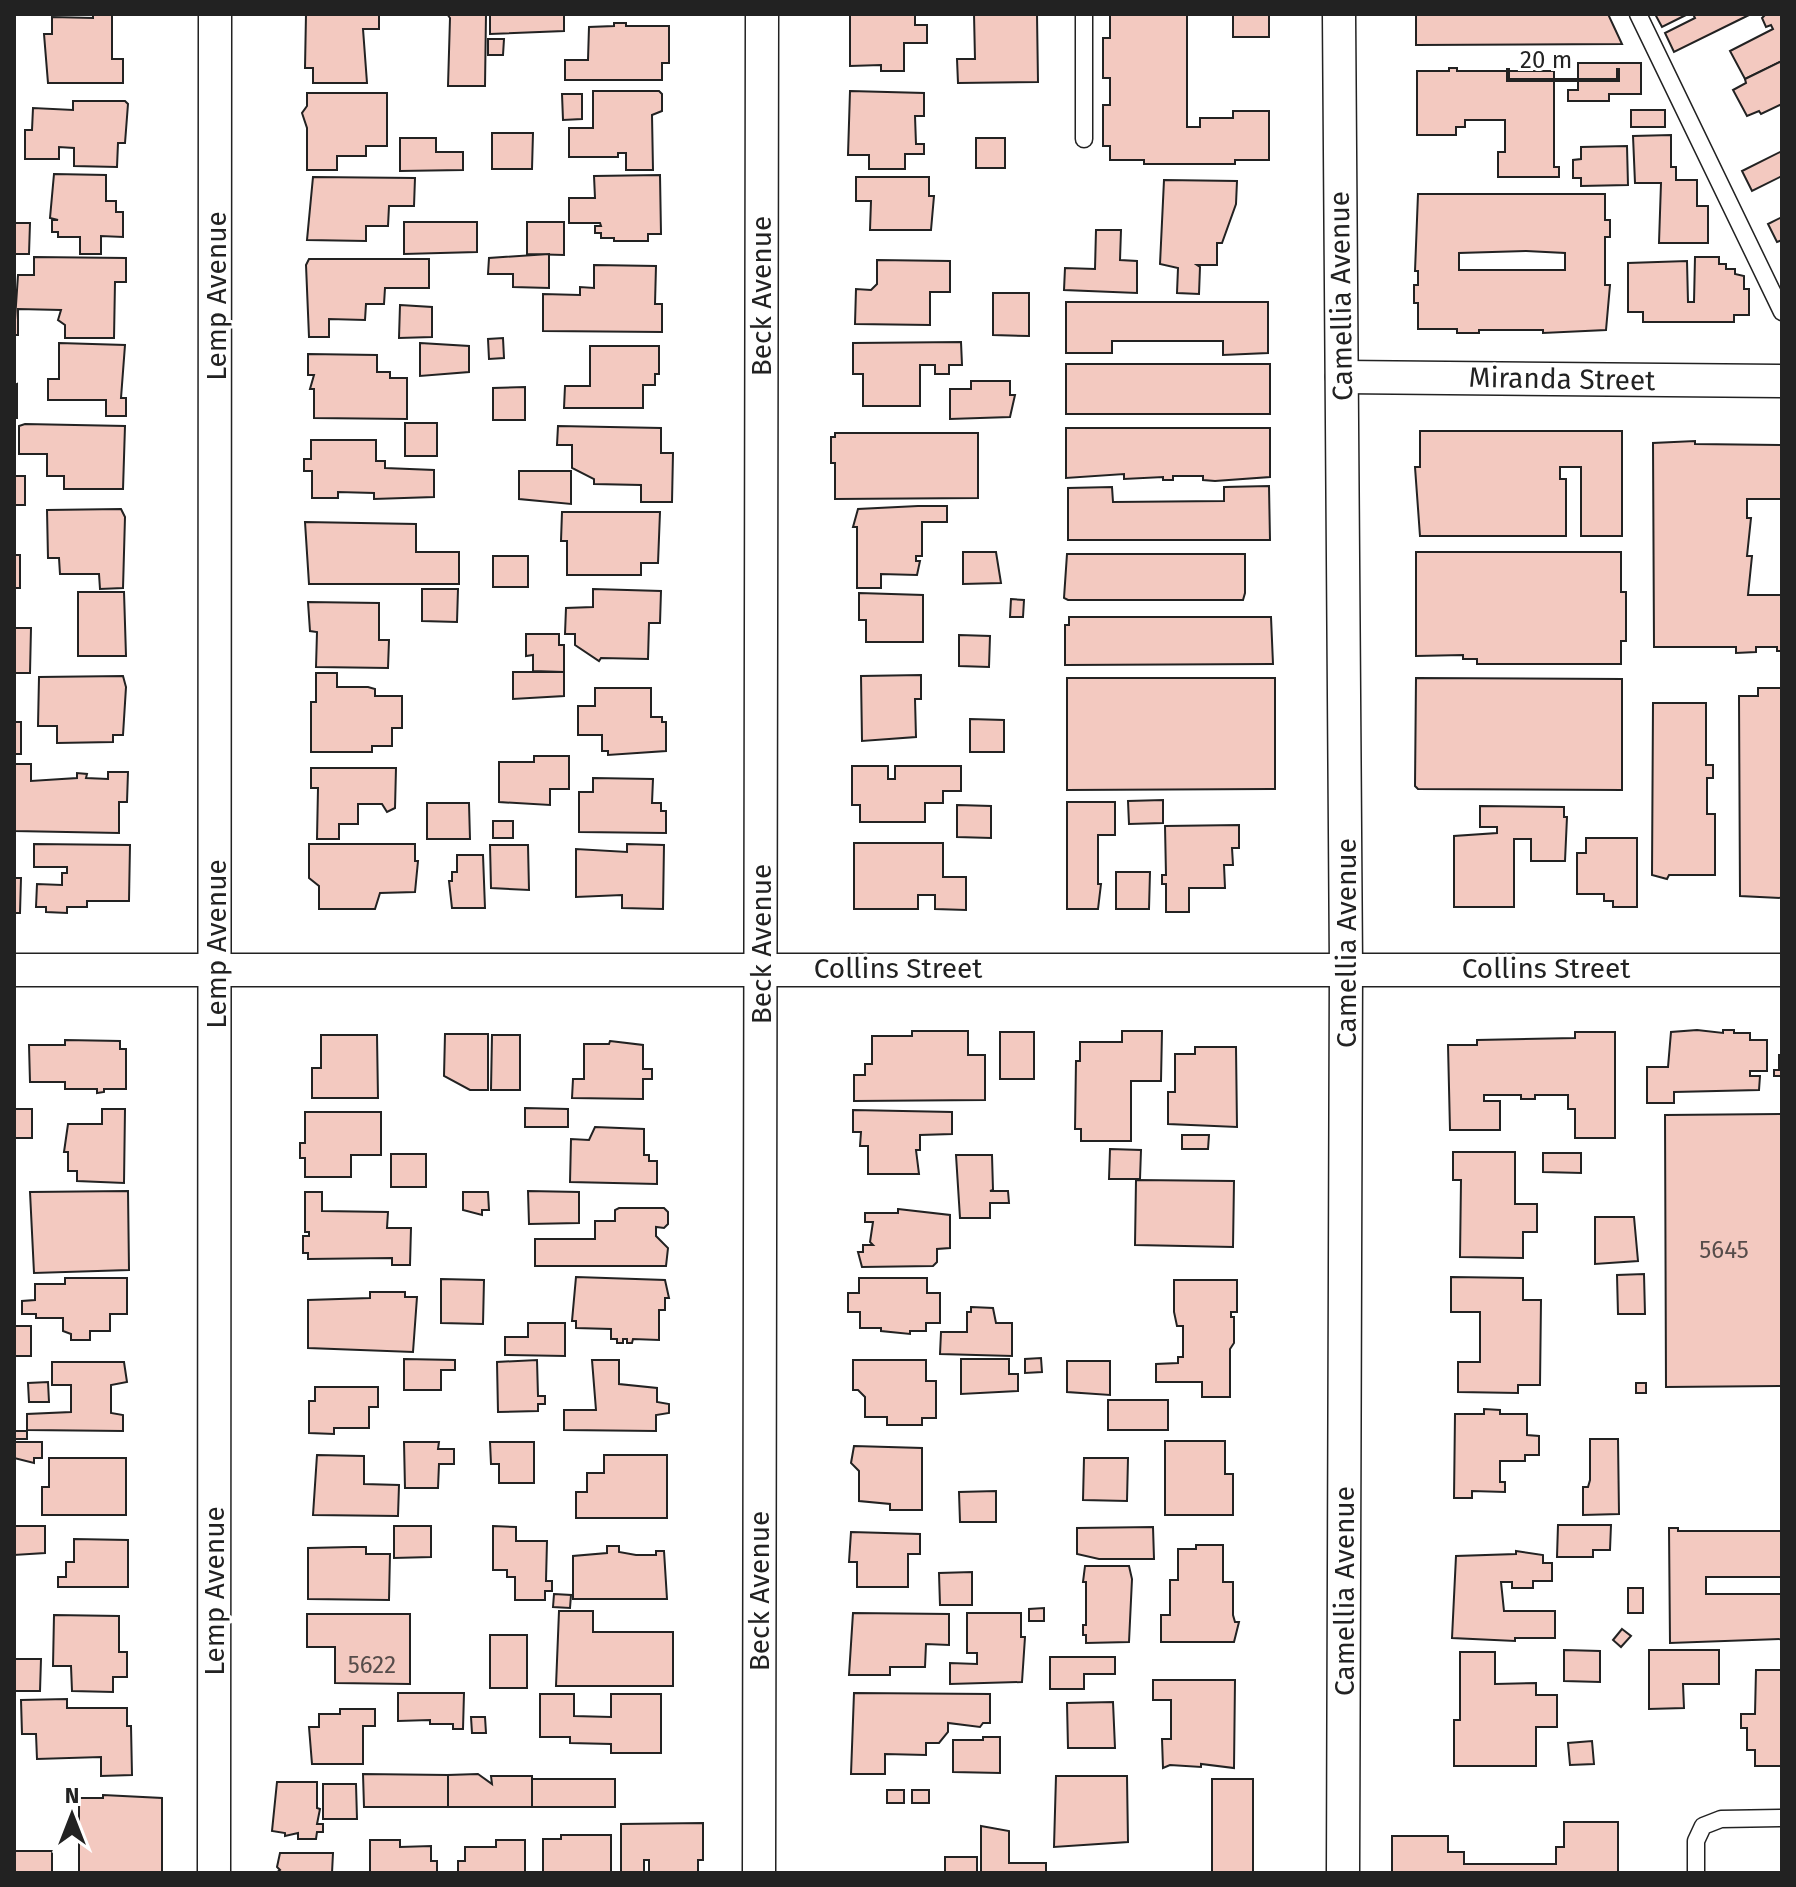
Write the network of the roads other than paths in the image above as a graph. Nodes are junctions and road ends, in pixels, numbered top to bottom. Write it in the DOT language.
graph roads {
  1 [pos="215,14"];
  2 [pos="762,14"];
  3 [pos="1084,14"];
  4 [pos="1339,14"];
  5 [pos="1638,14"];
  6 [pos="1084,139"];
  7 [pos="1782,312"];
  8 [pos="1342,377"];
  9 [pos="1782,381"];
  10 [pos="1346,967"];
  11 [pos="761,969"];
  12 [pos="14,970"];
  13 [pos="216,970"];
  14 [pos="1782,970"];
  15 [pos="1782,1818"];
  16 [pos="214,1873"];
  17 [pos="759,1873"];
  18 [pos="1343,1873"];
  19 [pos="1696,1873"];
  1 -- 13 [label="street, Lemp Avenue"];
  2 -- 11 [label="street, Beck Avenue"];
  3 -- 6 [label="lane"];
  4 -- 8 [label="street, Camellia Avenue"];
  5 -- 7 [label="lane"];
  8 -- 9 [label="street, Miranda Street"];
  8 -- 10 [label="street, Camellia Avenue"];
  10 -- 11 [label="street, Collins Street"];
  10 -- 14 [label="street, Collins Street"];
  10 -- 18 [label="street, Camellia Avenue"];
  11 -- 13 [label="street, Collins Street"];
  11 -- 17 [label="street, Beck Avenue"];
  12 -- 13 [label="street, Collins Street"];
  13 -- 16 [label="street, Lemp Avenue"];
  15 -- 19 [label="lane"];
}
